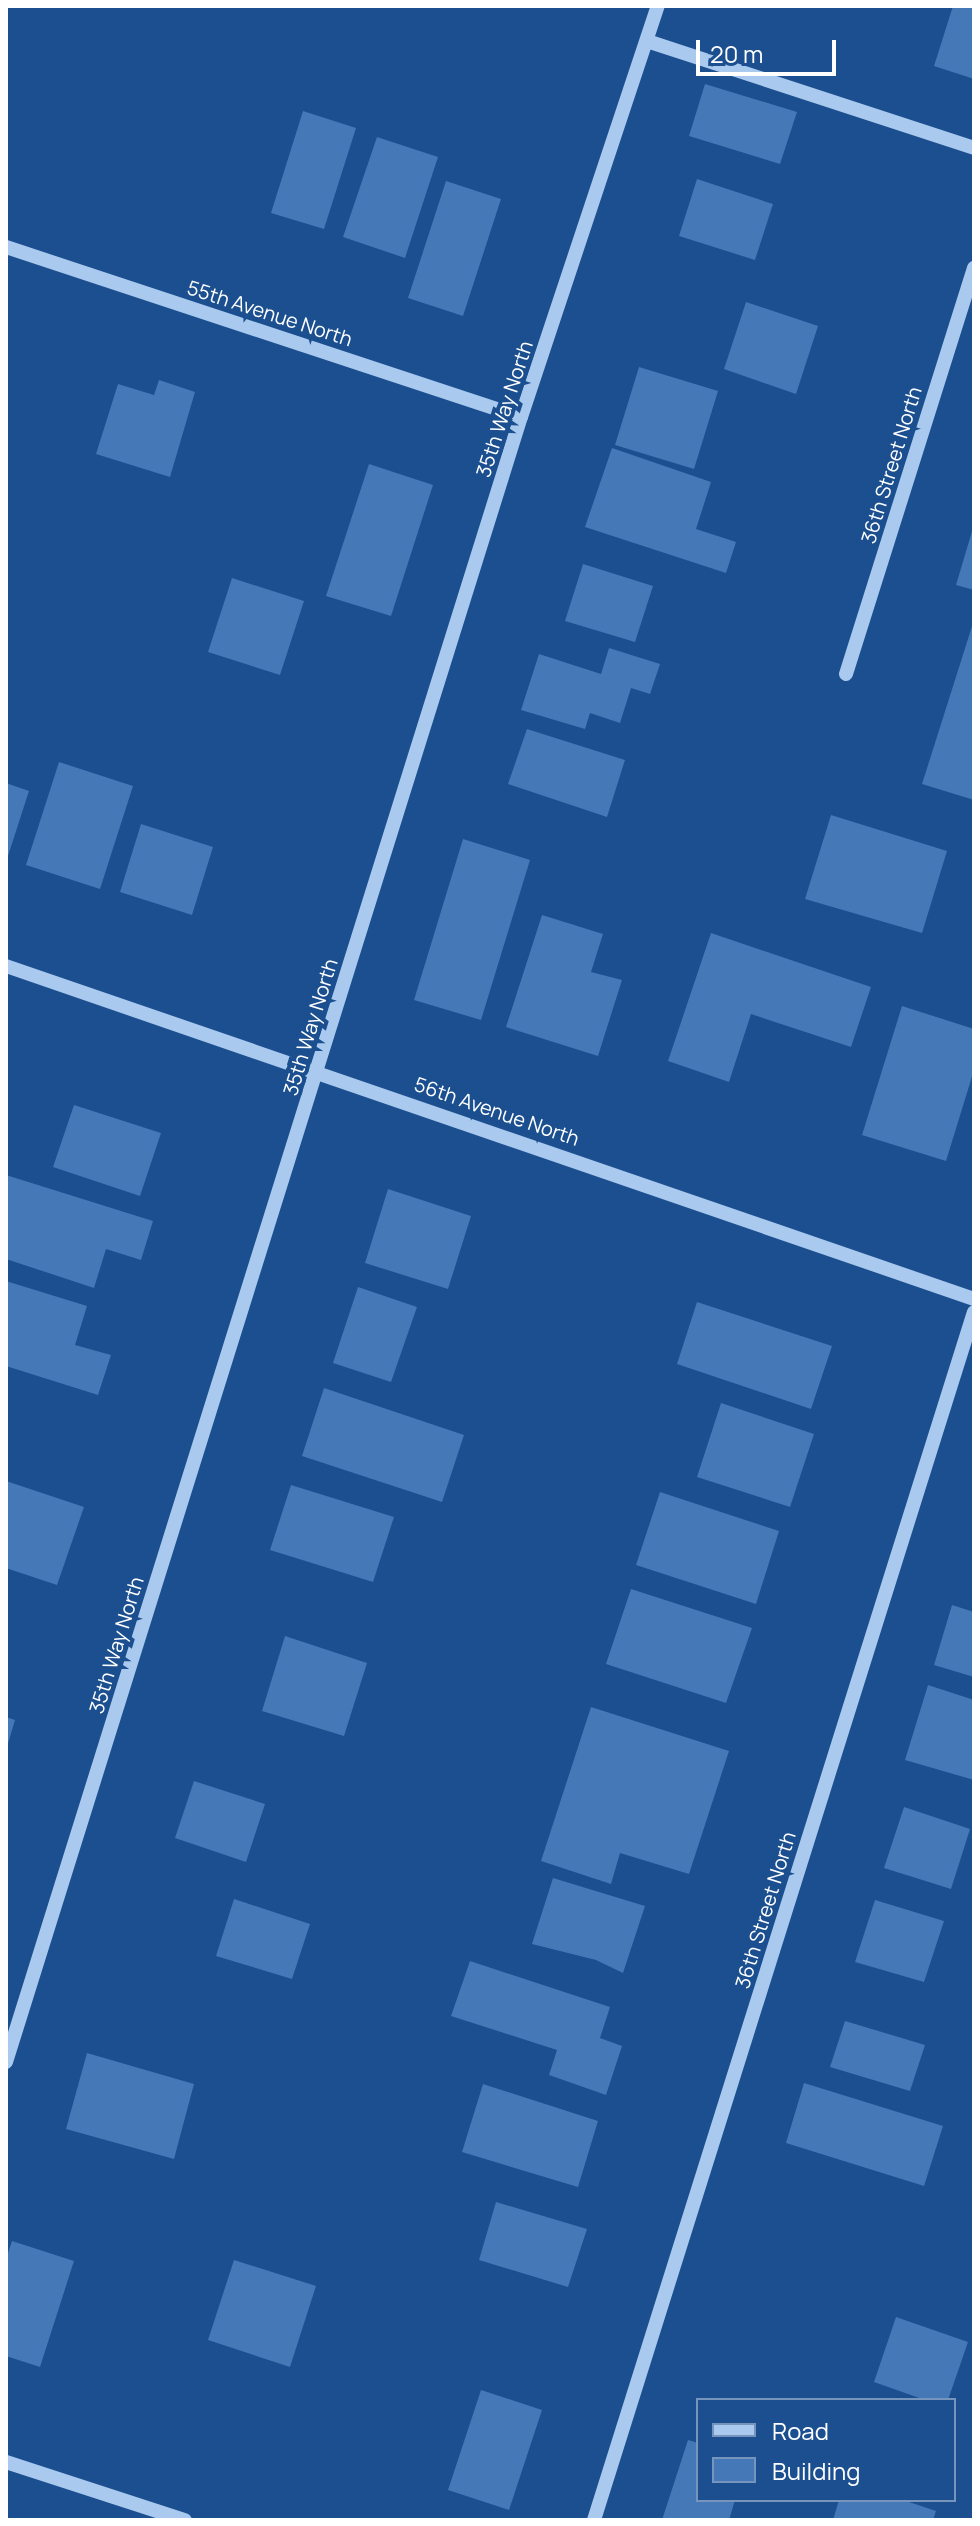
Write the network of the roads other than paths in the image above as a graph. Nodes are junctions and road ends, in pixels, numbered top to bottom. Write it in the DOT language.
graph roads {
  1 [pos="658,6"];
  2 [pos="647,41"];
  3 [pos="974,148"];
  4 [pos="6,247"];
  5 [pos="974,268"];
  6 [pos="521,417"];
  7 [pos="846,674"];
  8 [pos="6,966"];
  9 [pos="318,1070"];
  10 [pos="974,1299"];
  11 [pos="974,1312"];
  12 [pos="6,2062"];
  13 [pos="6,2462"];
  14 [pos="185,2520"];
  15 [pos="594,2520"];
  1 -- 2 [label="street, 35th Way North"];
  2 -- 3 [label="street"];
  2 -- 6 [label="street, 35th Way North"];
  4 -- 6 [label="street, 55th Avenue North"];
  5 -- 7 [label="street, 36th Street North"];
  6 -- 9 [label="street, 35th Way North"];
  8 -- 9 [label="street, 56th Avenue North"];
  9 -- 10 [label="street, 56th Avenue North"];
  9 -- 12 [label="street, 35th Way North"];
  11 -- 15 [label="street, 36th Street North"];
  13 -- 14 [label="street"];
}
